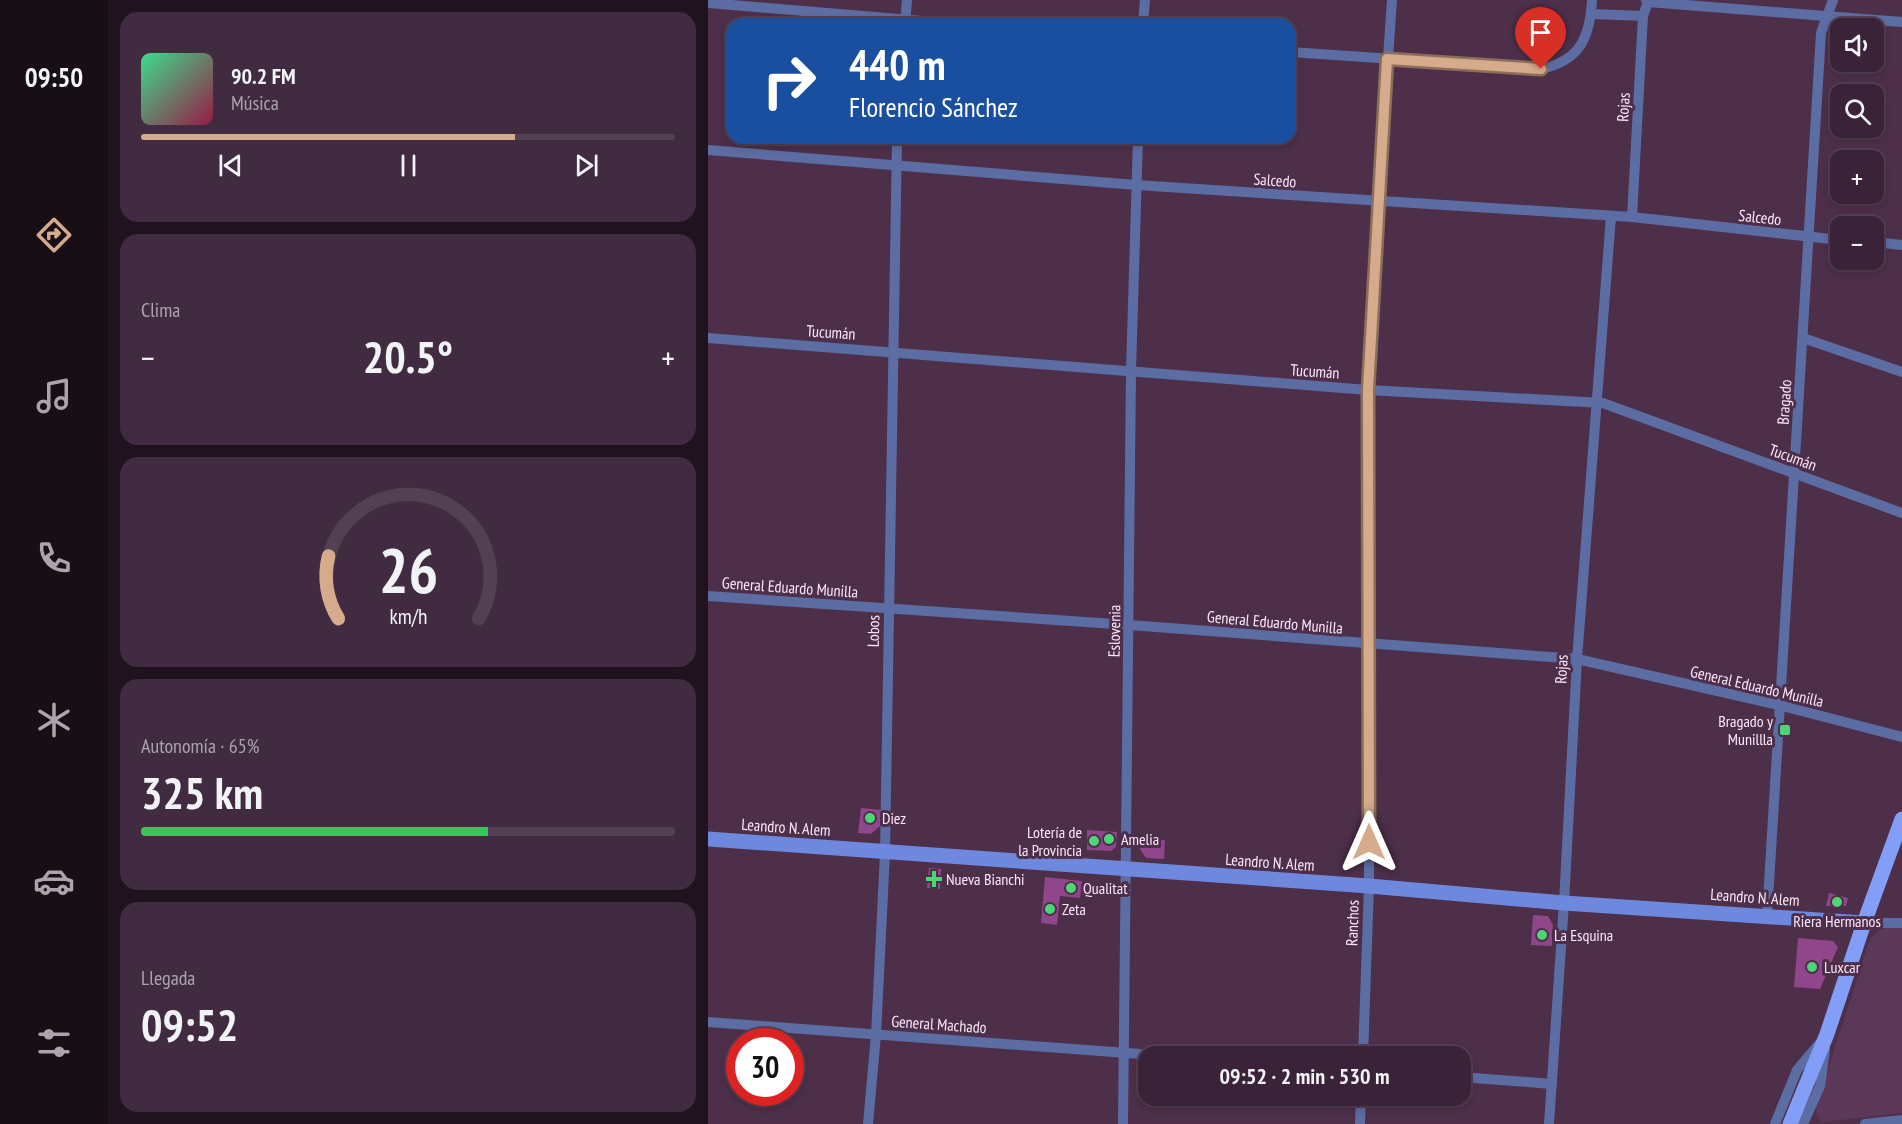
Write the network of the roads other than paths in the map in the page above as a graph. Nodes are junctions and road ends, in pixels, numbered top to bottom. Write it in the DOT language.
graph roads {
  1 [pos="907,0"];
  2 [pos="1145,0"];
  3 [pos="1392,0"];
  4 [pos="1592,0"];
  5 [pos="1833,0"];
  6 [pos="1647,1"];
  7 [pos="1664,2"];
  8 [pos="708,3"];
  9 [pos="1592,14"];
  10 [pos="1643,16"];
  11 [pos="1827,16"];
  12 [pos="864,18"];
  13 [pos="905,18"];
  14 [pos="1144,18"];
  15 [pos="1902,22"];
  16 [pos="1296,52"];
  17 [pos="1387,59"];
  18 [pos="897,144"];
  19 [pos="1138,144"];
  20 [pos="708,150"];
  21 [pos="896,164"];
  22 [pos="1136,185"];
  23 [pos="1378,202"];
  24 [pos="1611,216"];
  25 [pos="1632,217"];
  26 [pos="1809,237"];
  27 [pos="1830,239"];
  28 [pos="1884,243"];
  29 [pos="1902,245"];
  30 [pos="708,338"];
  31 [pos="1803,338"];
  32 [pos="893,352"];
  33 [pos="1131,371"];
  34 [pos="1902,372"];
  35 [pos="1368,390"];
  36 [pos="1597,403"];
  37 [pos="1795,473"];
  38 [pos="1902,513"];
  39 [pos="708,596"];
  40 [pos="888,609"];
  41 [pos="1129,625"];
  42 [pos="1370,645"];
  43 [pos="1577,659"];
  44 [pos="1779,705"];
  45 [pos="1902,737"];
  46 [pos="1902,819"];
  47 [pos="708,840"];
  48 [pos="885,853"];
  49 [pos="1127,869"];
  50 [pos="1369,886"];
  51 [pos="1564,903"];
  52 [pos="1767,916"];
  53 [pos="1864,922"];
  54 [pos="1902,923"];
  55 [pos="708,1022"];
  56 [pos="1827,1034"];
  57 [pos="876,1035"];
  58 [pos="1363,1046"];
  59 [pos="1123,1053"];
  60 [pos="1138,1054"];
  61 [pos="1471,1078"];
  62 [pos="1552,1084"];
  63 [pos="1361,1106"];
  64 [pos="1902,1120"];
  65 [pos="868,1124"];
  66 [pos="1123,1124"];
  67 [pos="1360,1124"];
  68 [pos="1549,1124"];
  69 [pos="1775,1124"];
  70 [pos="1790,1124"];
  71 [pos="1803,1124"];
  72 [pos="1865,1124"];
  1 -- 13 [label="street"];
  2 -- 14 [label="street"];
  3 -- 17 [label="street, Ranchos"];
  4 -- 9 [label="street"];
  5 -- 11 [label="street, Bragado"];
  6 -- 7 [label="street"];
  6 -- 10 [label="street, Rojas"];
  7 -- 11 [label="street"];
  8 -- 12 [label="street"];
  9 -- 10 [label="street"];
  9 -- 17 [label="street"];
  10 -- 25 [label="street, Rojas"];
  11 -- 15 [label="street"];
  11 -- 26 [label="street, Bragado"];
  16 -- 17 [label="street"];
  17 -- 23 [label="street, Ranchos"];
  18 -- 21 [label="street, Lobos"];
  19 -- 22 [label="street, Eslovenia"];
  20 -- 21 [label="street, Salcedo"];
  21 -- 22 [label="street, Salcedo"];
  21 -- 32 [label="street, Lobos"];
  22 -- 23 [label="street, Salcedo"];
  22 -- 33 [label="street, Eslovenia"];
  23 -- 24 [label="street, Salcedo"];
  23 -- 35 [label="street, Ranchos"];
  24 -- 25 [label="street, Salcedo"];
  24 -- 36 [label="street, Rojas"];
  25 -- 26 [label="street, Salcedo"];
  26 -- 27 [label="street, Salcedo"];
  26 -- 31 [label="street, Bragado"];
  28 -- 29 [label="street"];
  30 -- 32 [label="street, Tucumán"];
  31 -- 34 [label="street"];
  31 -- 37 [label="street, Bragado"];
  32 -- 33 [label="street, Tucumán"];
  32 -- 40 [label="street, Lobos"];
  33 -- 35 [label="street, Tucumán"];
  33 -- 41 [label="street, Eslovenia"];
  35 -- 36 [label="street, Tucumán"];
  35 -- 42 [label="street, Ranchos"];
  36 -- 37 [label="street, Tucumán"];
  36 -- 43 [label="street, Rojas"];
  37 -- 38 [label="street, Tucumán"];
  37 -- 44 [label="street, Bragado"];
  39 -- 40 [label="street, General Eduardo Munilla"];
  40 -- 41 [label="street, General Eduardo Munilla"];
  40 -- 48 [label="street, Lobos"];
  41 -- 42 [label="street, General Eduardo Munilla"];
  41 -- 49 [label="street, Eslovenia"];
  42 -- 43 [label="street, General Eduardo Munilla"];
  42 -- 50 [label="street, Ranchos"];
  43 -- 44 [label="street, General Eduardo Munilla"];
  43 -- 51 [label="street, Rojas"];
  44 -- 45 [label="street, General Eduardo Munilla"];
  44 -- 52 [label="street, Bragado"];
  46 -- 53 [label="main road"];
  47 -- 48 [label="street, Leandro N. Alem"];
  48 -- 49 [label="street, Leandro N. Alem"];
  48 -- 57 [label="street, Lobos"];
  49 -- 50 [label="street, Leandro N. Alem"];
  49 -- 59 [label="street, Eslovenia"];
  50 -- 51 [label="street, Leandro N. Alem"];
  50 -- 58 [label="street, Ranchos"];
  51 -- 52 [label="street, Leandro N. Alem"];
  51 -- 62 [label="street, Rojas"];
  52 -- 53 [label="street, Leandro N. Alem"];
  53 -- 54 [label="street, Leandro N. Alem"];
  53 -- 56 [label="main road"];
  55 -- 57 [label="street, General Machado"];
  56 -- 69 [label="street"];
  56 -- 70 [label="main road"];
  56 -- 71 [label="street"];
  57 -- 59 [label="street, General Machado"];
  57 -- 65 [label="street, Lobos"];
  59 -- 60 [label="street, General Machado"];
  59 -- 66 [label="street, Eslovenia"];
  61 -- 62 [label="street"];
  62 -- 68 [label="street, Rojas"];
  63 -- 67 [label="street"];
  64 -- 72 [label="street"];
}
